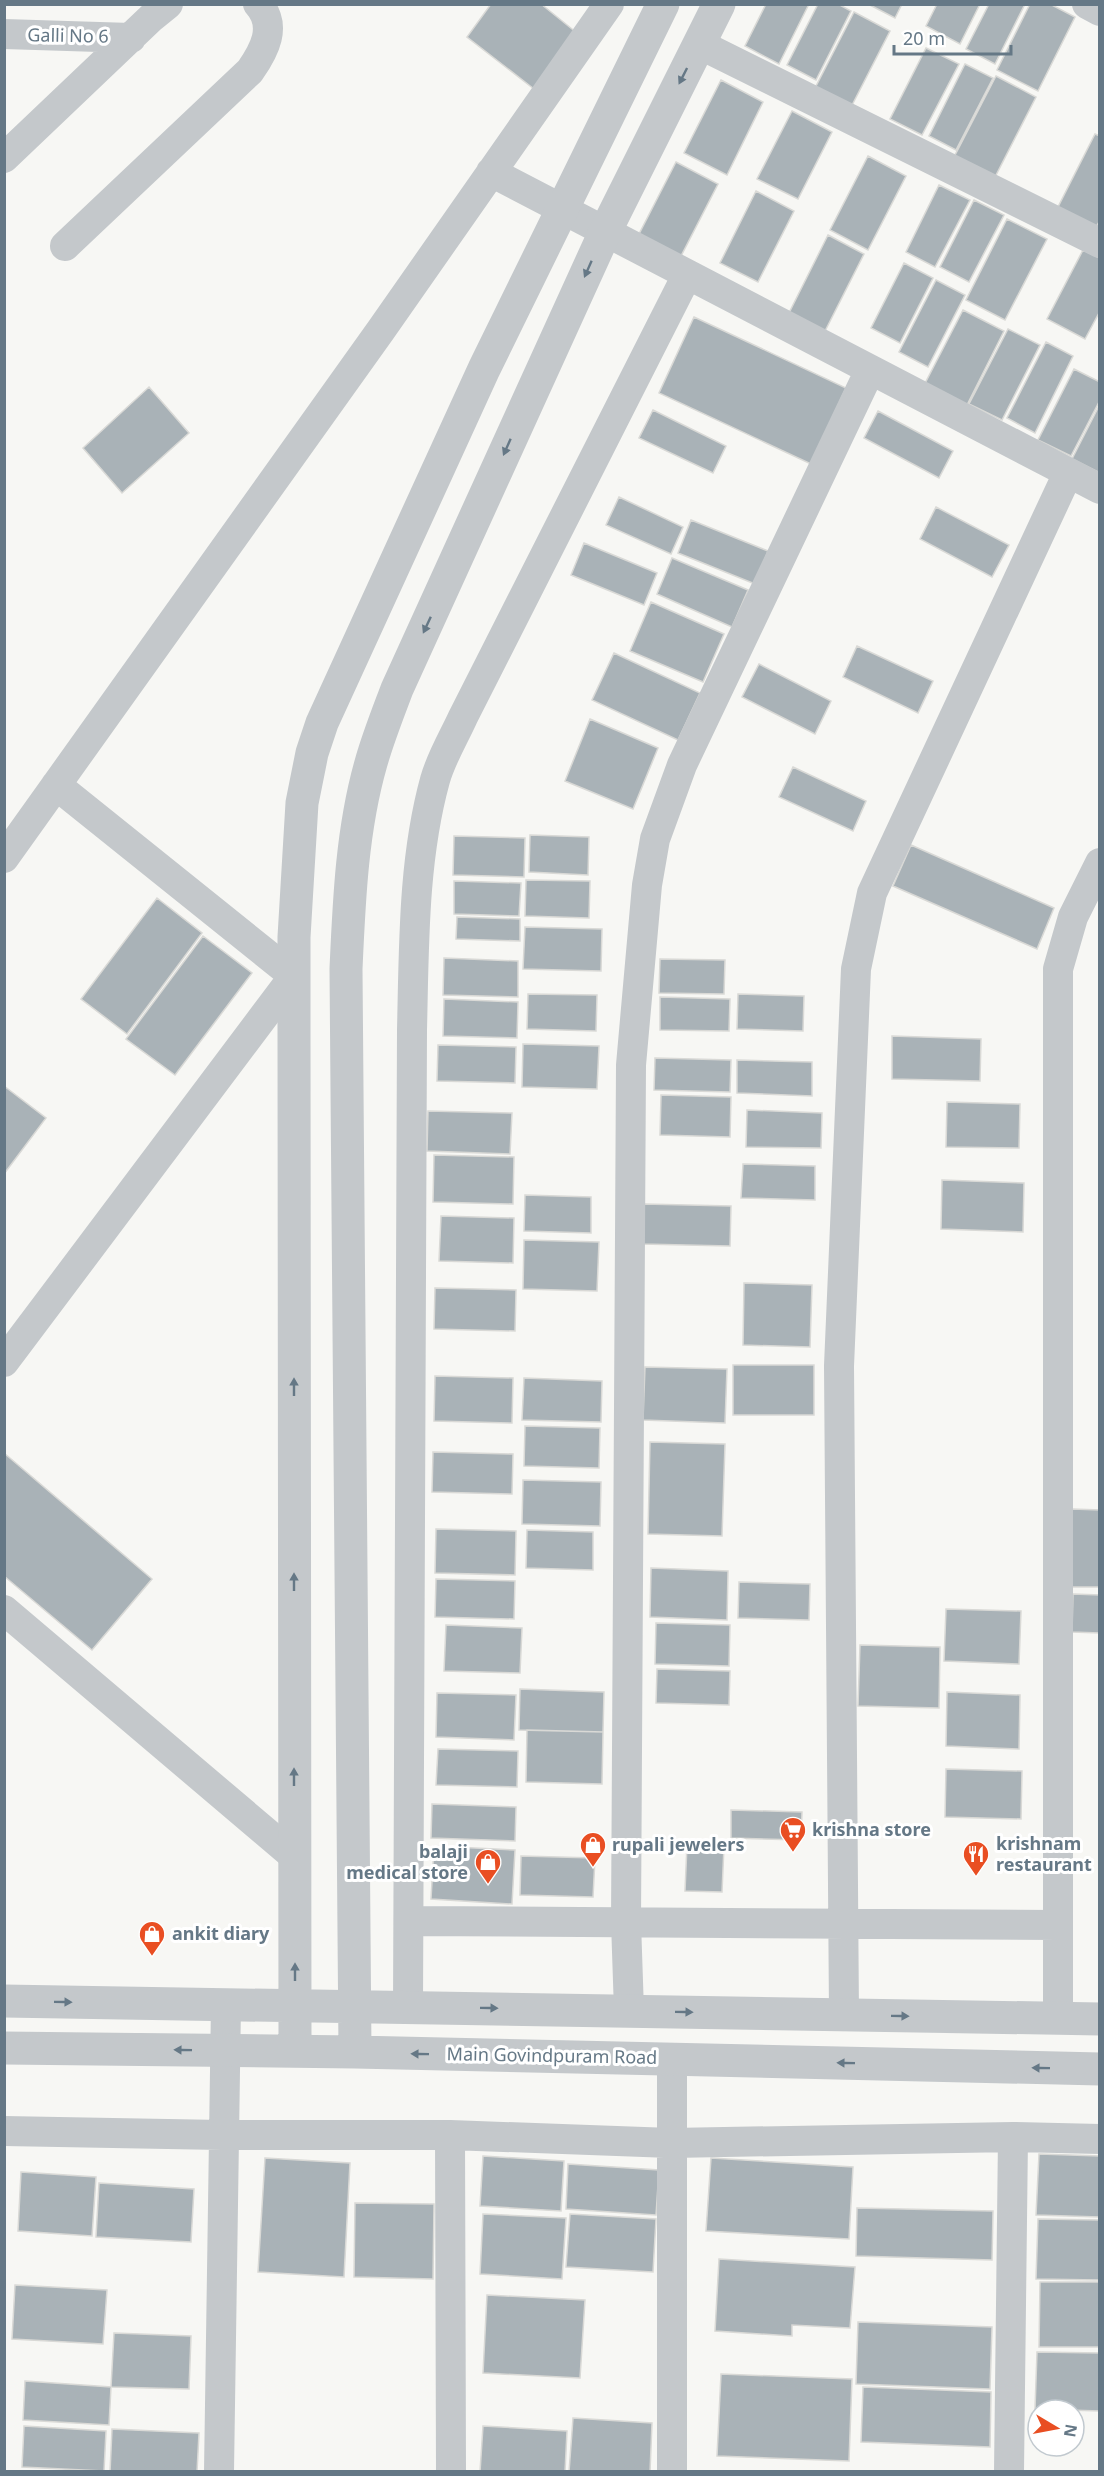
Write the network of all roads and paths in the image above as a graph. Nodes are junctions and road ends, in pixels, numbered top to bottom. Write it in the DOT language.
graph roads {
  1 [pos="168,4"];
  2 [pos="258,4"];
  3 [pos="609,4"];
  4 [pos="663,4"];
  5 [pos="719,4"];
  6 [pos="1087,4"];
  7 [pos="1100,11"];
  8 [pos="4,34"];
  9 [pos="131,38"];
  10 [pos="699,44"];
  11 [pos="4,158"];
  12 [pos="491,172"];
  13 [pos="561,210"];
  14 [pos="605,232"];
  15 [pos="1100,243"];
  16 [pos="65,246"];
  17 [pos="687,275"];
  18 [pos="870,370"];
  19 [pos="1068,473"];
  20 [pos="1100,489"];
  21 [pos="56,785"];
  22 [pos="4,858"];
  23 [pos="1100,863"];
  24 [pos="294,976"];
  25 [pos="4,1362"];
  26 [pos="4,1610"];
  27 [pos="294,1856"];
  28 [pos="410,1921"];
  29 [pos="626,1922"];
  30 [pos="844,1924"];
  31 [pos="1058,1925"];
  32 [pos="4,2001"];
  33 [pos="226,2004"];
  34 [pos="295,2005"];
  35 [pos="355,2006"];
  36 [pos="408,2007"];
  37 [pos="628,2011"];
  38 [pos="844,2015"];
  39 [pos="1058,2019"];
  40 [pos="1100,2019"];
  41 [pos="4,2048"];
  42 [pos="225,2051"];
  43 [pos="295,2052"];
  44 [pos="355,2052"];
  45 [pos="672,2059"];
  46 [pos="1100,2069"];
  47 [pos="4,2132"];
  48 [pos="222,2135"];
  49 [pos="450,2135"];
  50 [pos="1013,2137"];
  51 [pos="1100,2139"];
  52 [pos="671,2143"];
  53 [pos="219,2472"];
  54 [pos="451,2472"];
  55 [pos="672,2472"];
  56 [pos="1009,2472"];
  1 -- 9 [label="street"];
  2 -- 16 [label="street"];
  3 -- 12 [label="street"];
  4 -- 13 [label="street"];
  5 -- 10 [label="street"];
  6 -- 7 [label="street"];
  8 -- 9 [label="street, Galli No 6"];
  9 -- 11 [label="street"];
  10 -- 14 [label="street, one-way"];
  10 -- 15 [label="street"];
  12 -- 13 [label="street"];
  12 -- 21 [label="street"];
  13 -- 14 [label="street"];
  13 -- 24 [label="street"];
  14 -- 17 [label="street"];
  14 -- 35 [label="street, one-way"];
  17 -- 18 [label="street"];
  17 -- 28 [label="street"];
  18 -- 19 [label="street"];
  18 -- 29 [label="street"];
  19 -- 20 [label="street"];
  19 -- 30 [label="street"];
  21 -- 22 [label="street"];
  21 -- 24 [label="street"];
  23 -- 31 [label="street"];
  24 -- 25 [label="street"];
  27 -- 24 [label="street, one-way"];
  26 -- 27 [label="street"];
  34 -- 27 [label="street, one-way"];
  28 -- 29 [label="street"];
  28 -- 36 [label="street"];
  29 -- 30 [label="street"];
  29 -- 37 [label="street"];
  30 -- 31 [label="street"];
  30 -- 38 [label="street"];
  31 -- 39 [label="street"];
  32 -- 33 [label="street, one-way"];
  33 -- 34 [label="street"];
  33 -- 42 [label="street"];
  34 -- 35 [label="street"];
  34 -- 43 [label="street"];
  35 -- 36 [label="street"];
  35 -- 44 [label="street"];
  36 -- 37 [label="street, one-way"];
  37 -- 38 [label="street, one-way"];
  38 -- 39 [label="street, one-way"];
  39 -- 40 [label="street"];
  42 -- 41 [label="street, Main Govindpuram Road, one-way"];
  42 -- 43 [label="street, Main Govindpuram Road"];
  42 -- 48 [label="street"];
  43 -- 44 [label="street, Main Govindpuram Road"];
  45 -- 44 [label="street, Main Govindpuram Road, one-way"];
  46 -- 45 [label="street, Main Govindpuram Road, one-way"];
  45 -- 52 [label="street"];
  47 -- 48 [label="street"];
  48 -- 49 [label="street"];
  48 -- 53 [label="street"];
  49 -- 52 [label="street"];
  49 -- 54 [label="street"];
  50 -- 51 [label="street"];
  50 -- 52 [label="street"];
  50 -- 56 [label="street"];
  52 -- 55 [label="street"];
}
